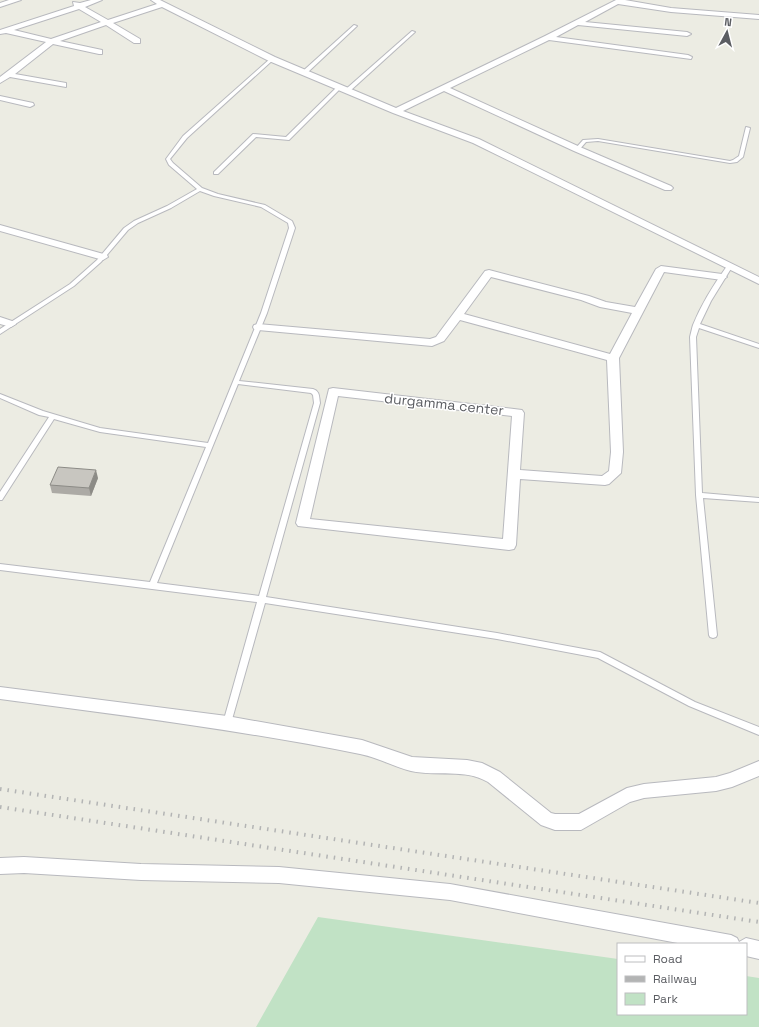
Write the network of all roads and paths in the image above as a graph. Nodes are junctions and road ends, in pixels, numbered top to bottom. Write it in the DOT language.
graph roads {
  1 [pos="17,0"];
  2 [pos="71,0"];
  3 [pos="98,0"];
  4 [pos="619,1"];
  5 [pos="162,2"];
  6 [pos="0,5"];
  7 [pos="80,7"];
  8 [pos="759,17"];
  9 [pos="106,23"];
  10 [pos="577,23"];
  11 [pos="355,26"];
  12 [pos="1,31"];
  13 [pos="413,32"];
  14 [pos="688,34"];
  15 [pos="548,38"];
  16 [pos="52,41"];
  17 [pos="137,41"];
  18 [pos="100,52"];
  19 [pos="688,57"];
  20 [pos="272,59"];
  21 [pos="304,72"];
  22 [pos="8,75"];
  23 [pos="0,81"];
  24 [pos="63,85"];
  25 [pos="444,88"];
  26 [pos="344,89"];
  27 [pos="0,98"];
  28 [pos="30,105"];
  29 [pos="396,111"];
  30 [pos="748,128"];
  31 [pos="577,149"];
  32 [pos="216,173"];
  33 [pos="668,188"];
  34 [pos="200,189"];
  35 [pos="0,228"];
  36 [pos="103,257"];
  37 [pos="729,267"];
  38 [pos="722,278"];
  39 [pos="759,281"];
  40 [pos="638,311"];
  41 [pos="457,316"];
  42 [pos="0,320"];
  43 [pos="11,324"];
  44 [pos="696,325"];
  45 [pos="258,327"];
  46 [pos="0,332"];
  47 [pos="759,346"];
  48 [pos="613,358"];
  49 [pos="235,382"];
  50 [pos="0,396"];
  51 [pos="53,416"];
  52 [pos="209,445"];
  53 [pos="514,474"];
  54 [pos="699,495"];
  55 [pos="0,498"];
  56 [pos="759,500"];
  57 [pos="0,567"];
  58 [pos="152,586"];
  59 [pos="262,599"];
  60 [pos="713,635"];
  61 [pos="0,693"];
  62 [pos="227,723"];
  63 [pos="759,731"];
  64 [pos="759,768"];
  65 [pos="0,866"];
  66 [pos="726,943"];
  67 [pos="747,947"];
  68 [pos="759,950"];
  1 -- 6 [label="street"];
  2 -- 7 [label="street"];
  3 -- 7 [label="street"];
  4 -- 8 [label="street"];
  4 -- 10 [label="street"];
  5 -- 9 [label="street"];
  5 -- 20 [label="street"];
  7 -- 9 [label="street"];
  7 -- 12 [label="street"];
  9 -- 16 [label="street"];
  9 -- 17 [label="street"];
  10 -- 14 [label="street"];
  10 -- 15 [label="street"];
  11 -- 21 [label="lane"];
  12 -- 16 [label="street"];
  13 -- 26 [label="lane"];
  15 -- 19 [label="street"];
  15 -- 25 [label="street"];
  16 -- 18 [label="street"];
  16 -- 22 [label="street"];
  20 -- 21 [label="street"];
  20 -- 34 [label="lane"];
  21 -- 26 [label="street"];
  22 -- 23 [label="street"];
  22 -- 24 [label="street"];
  25 -- 29 [label="street"];
  25 -- 31 [label="street"];
  26 -- 29 [label="street"];
  26 -- 32 [label="lane"];
  27 -- 28 [label="street"];
  29 -- 37 [label="street"];
  30 -- 31 [label="lane"];
  31 -- 33 [label="street"];
  34 -- 36 [label="lane"];
  34 -- 45 [label="lane"];
  35 -- 36 [label="street"];
  36 -- 43 [label="lane"];
  37 -- 38 [label="lane"];
  37 -- 39 [label="street"];
  38 -- 40 [label="street"];
  38 -- 44 [label="lane"];
  40 -- 41 [label="street"];
  40 -- 48 [label="street"];
  41 -- 45 [label="street"];
  41 -- 48 [label="street"];
  42 -- 43 [label="street"];
  43 -- 46 [label="lane"];
  44 -- 47 [label="lane"];
  44 -- 54 [label="lane"];
  45 -- 49 [label="lane"];
  48 -- 53 [label="street"];
  49 -- 52 [label="lane"];
  49 -- 59 [label="lane"];
  50 -- 51 [label="lane"];
  51 -- 52 [label="lane"];
  51 -- 55 [label="lane"];
  52 -- 58 [label="lane"];
  53 -- 53 [label="street, durgamma center"];
  54 -- 56 [label="lane"];
  54 -- 60 [label="lane"];
  57 -- 58 [label="lane"];
  58 -- 59 [label="lane"];
  59 -- 62 [label="lane"];
  59 -- 63 [label="lane"];
  61 -- 62 [label="street"];
  62 -- 64 [label="street"];
  65 -- 66 [label="street"];
  67 -- 68 [label="street"];
}
